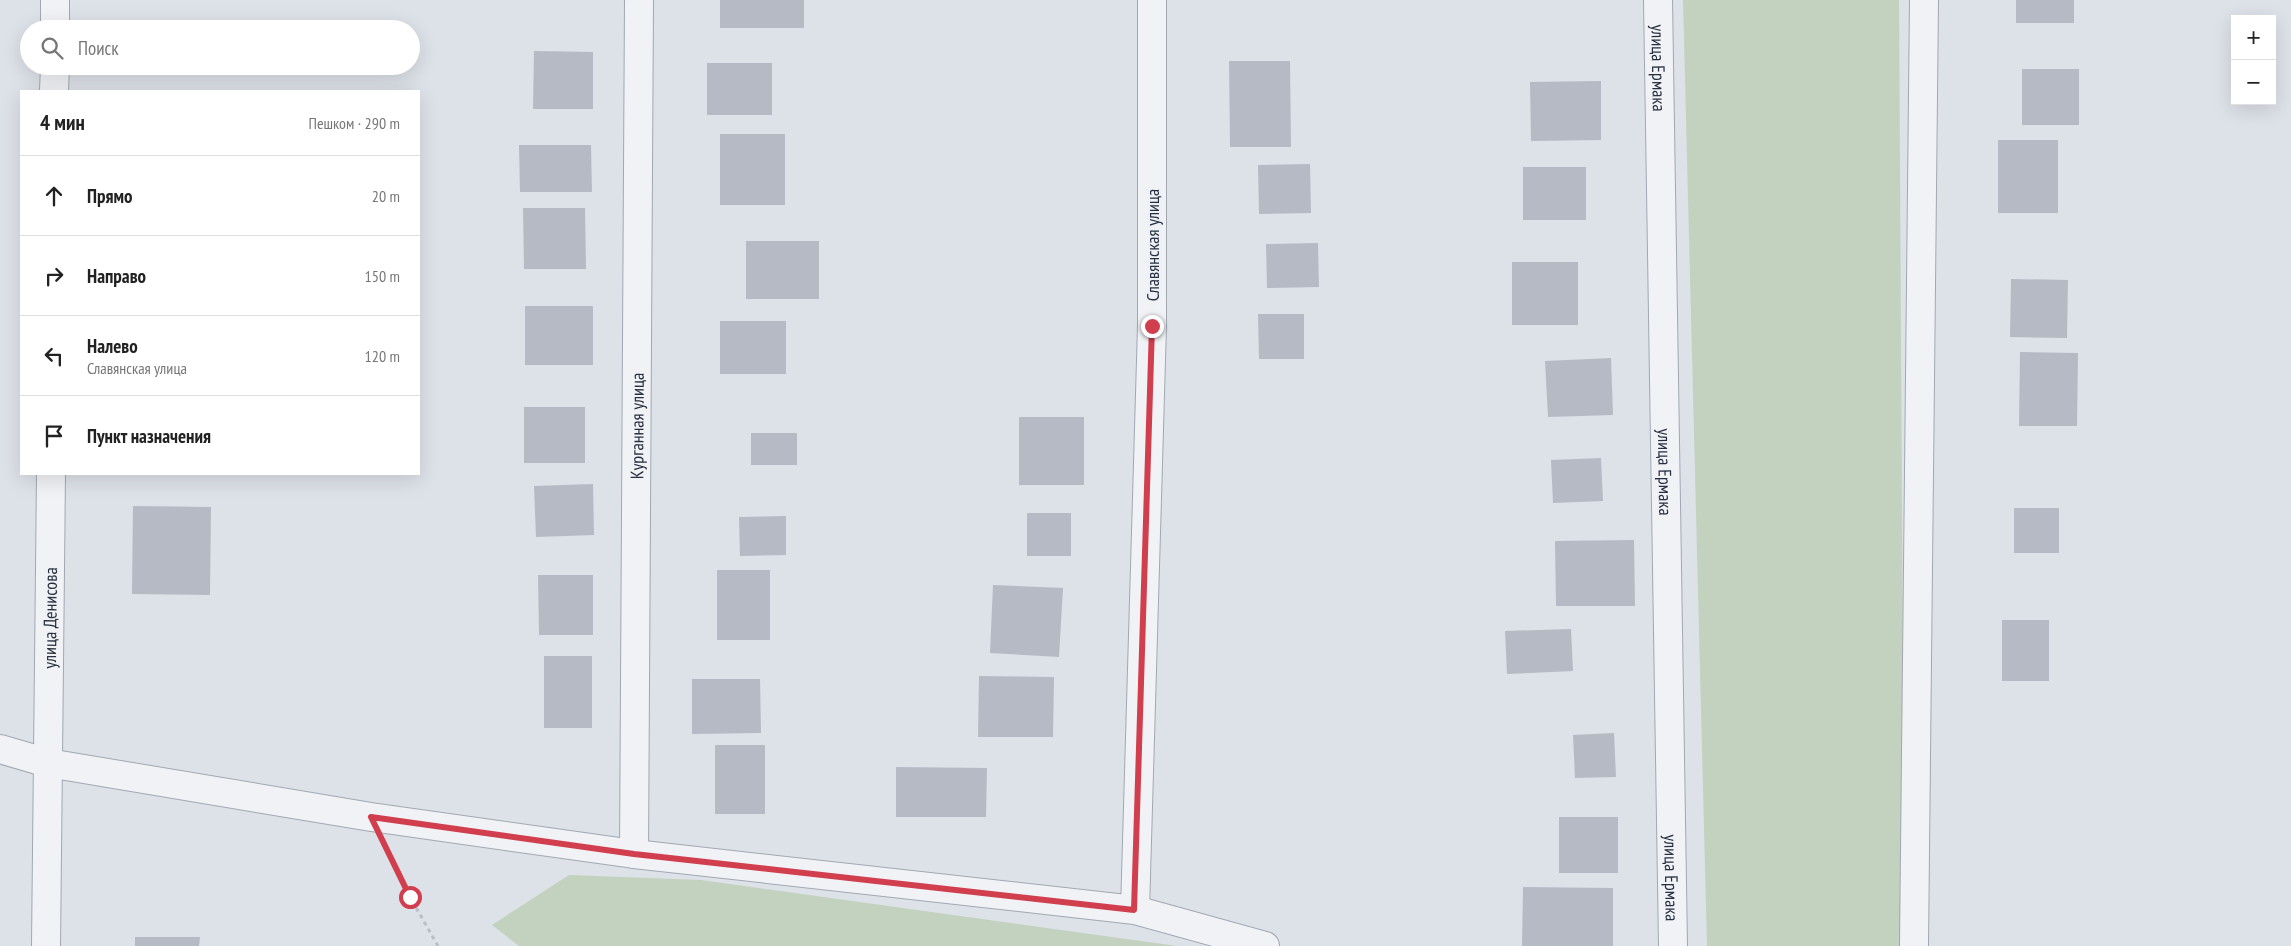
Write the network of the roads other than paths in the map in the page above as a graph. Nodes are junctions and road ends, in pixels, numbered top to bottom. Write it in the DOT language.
graph roads {
  1 [pos="55,0"];
  2 [pos="638,0"];
  3 [pos="1152,0"];
  4 [pos="1658,0"];
  5 [pos="1924,0"];
  6 [pos="55,20"];
  7 [pos="55,75"];
  8 [pos="54,90"];
  9 [pos="50,475"];
  10 [pos="0,749"];
  11 [pos="48,763"];
  12 [pos="634,854"];
  13 [pos="1134,910"];
  14 [pos="46,946"];
  15 [pos="1264,946"];
  16 [pos="1673,946"];
  17 [pos="1914,946"];
  1 -- 6 [label="street"];
  2 -- 12 [label="street, Курганная улица"];
  3 -- 13 [label="street, Славянская улица"];
  4 -- 16 [label="street, улица Ермака"];
  5 -- 17 [label="street"];
  7 -- 8 [label="street"];
  9 -- 11 [label="street, улица Денисова"];
  10 -- 11 [label="street"];
  11 -- 12 [label="street"];
  11 -- 14 [label="street, улица Денисова"];
  12 -- 13 [label="street"];
  13 -- 15 [label="street"];
}
